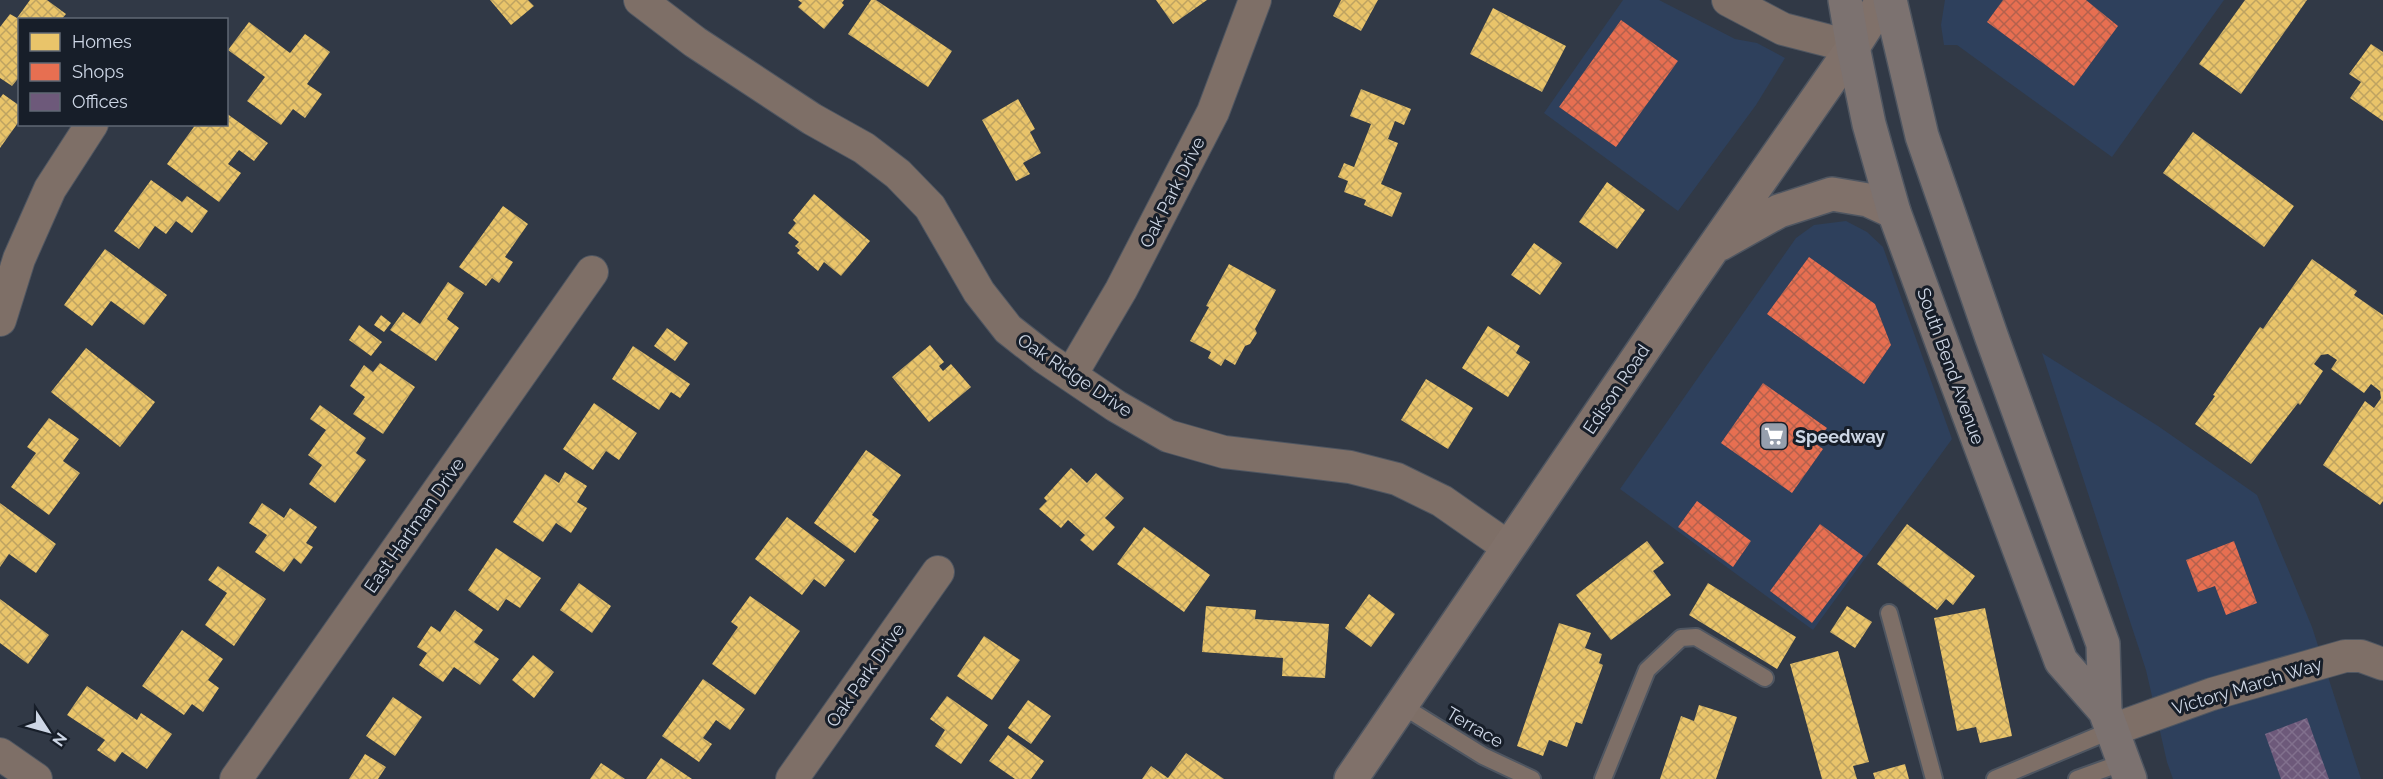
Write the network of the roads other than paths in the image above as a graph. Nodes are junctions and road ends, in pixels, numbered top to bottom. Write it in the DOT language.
graph roads {
  1 [pos="640,0"];
  2 [pos="1256,0"];
  3 [pos="1728,0"];
  4 [pos="1845,0"];
  5 [pos="1883,0"];
  6 [pos="1890,0"];
  7 [pos="1853,47"];
  8 [pos="91,126"];
  9 [pos="1894,212"];
  10 [pos="1713,248"];
  11 [pos="592,272"];
  12 [pos="0,320"];
  13 [pos="1071,375"];
  14 [pos="1508,547"];
  15 [pos="938,572"];
  16 [pos="1889,613"];
  17 [pos="2383,664"];
  18 [pos="1765,678"];
  19 [pos="1401,705"];
  20 [pos="2109,721"];
  21 [pos="0,754"];
  22 [pos="2127,770"];
  23 [pos="36,779"];
  24 [pos="236,779"];
  25 [pos="792,779"];
  26 [pos="1351,779"];
  27 [pos="1532,779"];
  28 [pos="1603,779"];
  29 [pos="1934,779"];
  30 [pos="1995,779"];
  31 [pos="2077,779"];
  1 -- 13 [label="street, Oak Ridge Drive"];
  2 -- 13 [label="street, Oak Park Drive"];
  3 -- 7 [label="street"];
  4 -- 7 [label="main road, South Bend Avenue"];
  5 -- 7 [label="main road, Edison Road"];
  6 -- 20 [label="main road, South Bend Avenue"];
  7 -- 9 [label="main road, South Bend Avenue"];
  7 -- 10 [label="main road, Edison Road"];
  8 -- 12 [label="street"];
  9 -- 10 [label="main road"];
  9 -- 20 [label="main road, South Bend Avenue"];
  10 -- 14 [label="main road, Edison Road"];
  11 -- 24 [label="street, East Hartman Drive"];
  13 -- 14 [label="street, Oak Ridge Drive"];
  14 -- 19 [label="main road, Edison Road"];
  15 -- 25 [label="street, Oak Park Drive"];
  16 -- 29 [label="lane"];
  17 -- 20 [label="street, Victory March Way"];
  18 -- 28 [label="lane"];
  19 -- 26 [label="main road, Edison Road"];
  19 -- 27 [label="lane, Terrace"];
  20 -- 22 [label="main road, South Bend Avenue"];
  20 -- 30 [label="lane"];
  21 -- 23 [label="street"];
  22 -- 31 [label="lane"];
}
